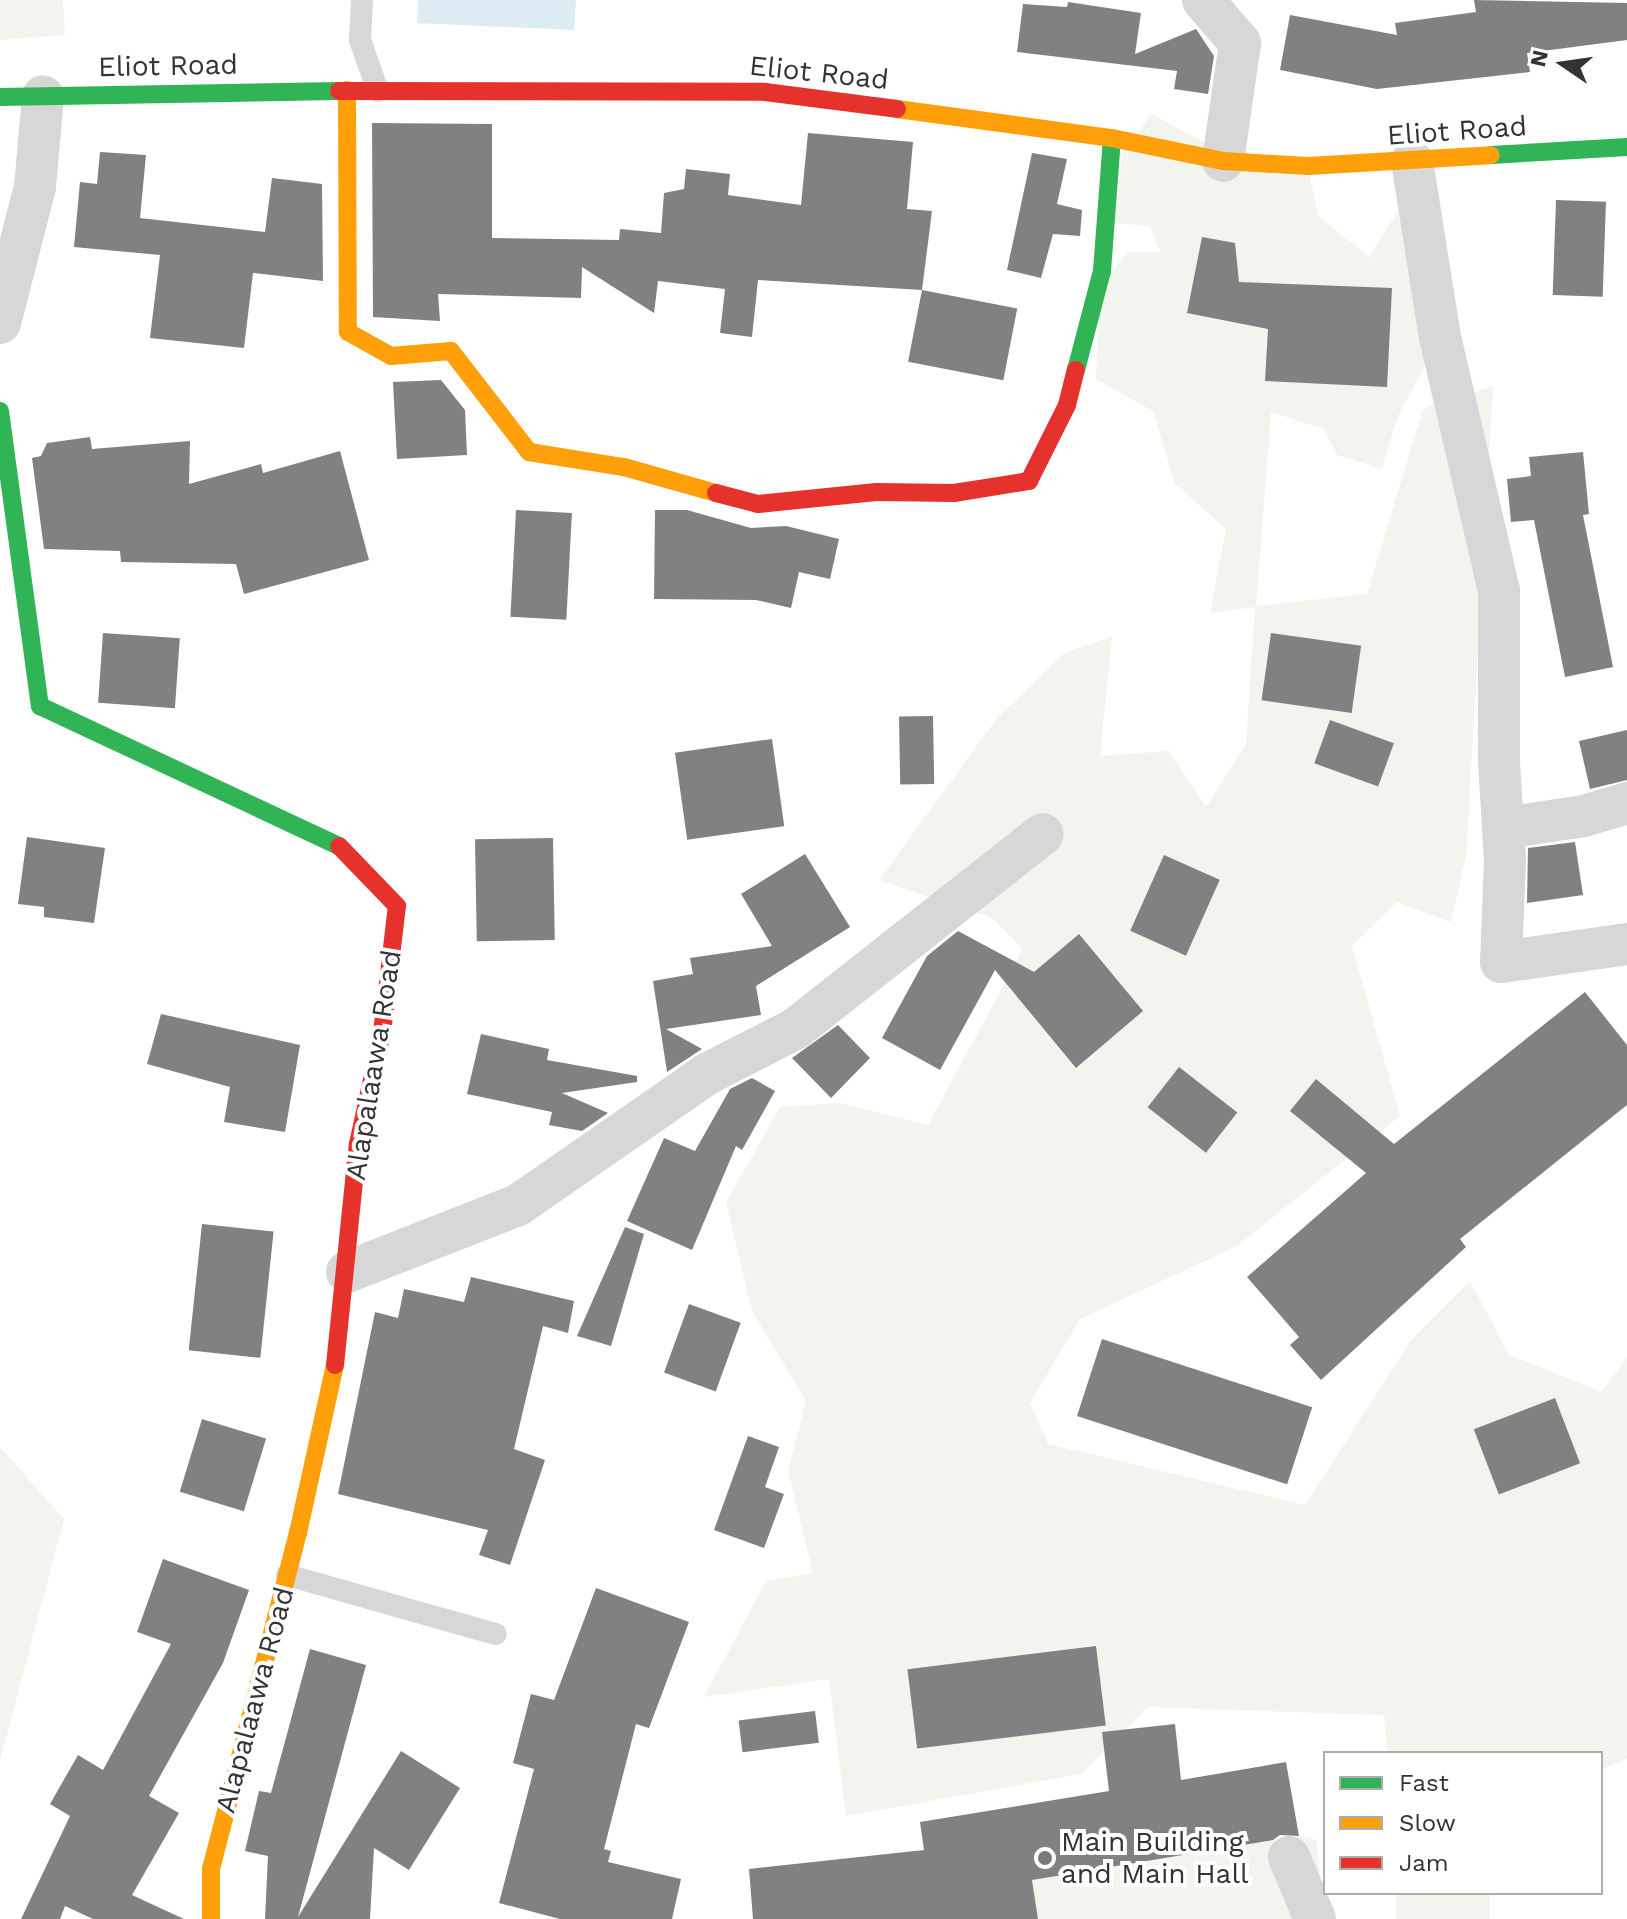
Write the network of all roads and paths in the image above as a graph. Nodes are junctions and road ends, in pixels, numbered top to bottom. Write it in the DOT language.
graph roads {
  1 [pos="362,0"];
  2 [pos="1203,0"];
  3 [pos="347,90"];
  4 [pos="378,91"];
  5 [pos="43,96"];
  6 [pos="0,97"];
  7 [pos="1112,138"];
  8 [pos="1627,147"];
  9 [pos="1223,161"];
  10 [pos="1412,161"];
  11 [pos="0,323"];
  12 [pos="0,411"];
  13 [pos="1627,803"];
  14 [pos="1503,828"];
  15 [pos="1043,834"];
  16 [pos="1627,944"];
  17 [pos="347,1272"];
  18 [pos="287,1575"];
  19 [pos="496,1634"];
  20 [pos="1289,1857"];
  21 [pos="211,1919"];
  22 [pos="1315,1919"];
  1 -- 4 [label="lane"];
  2 -- 9 [label="street"];
  3 -- 4 [label="street, Eliot Road"];
  3 -- 5 [label="street, Eliot Road"];
  3 -- 7 [label="street"];
  4 -- 7 [label="street, Eliot Road"];
  5 -- 6 [label="street, Eliot Road"];
  5 -- 11 [label="street"];
  7 -- 9 [label="street, Eliot Road"];
  8 -- 10 [label="street, Eliot Road"];
  9 -- 10 [label="street, Eliot Road"];
  10 -- 14 [label="street"];
  12 -- 17 [label="street, Alapalaawa Road"];
  13 -- 14 [label="street"];
  14 -- 16 [label="street"];
  15 -- 17 [label="street"];
  17 -- 18 [label="street, Alapalaawa Road"];
  18 -- 19 [label="lane"];
  18 -- 21 [label="street, Alapalaawa Road"];
  20 -- 22 [label="street"];
}
